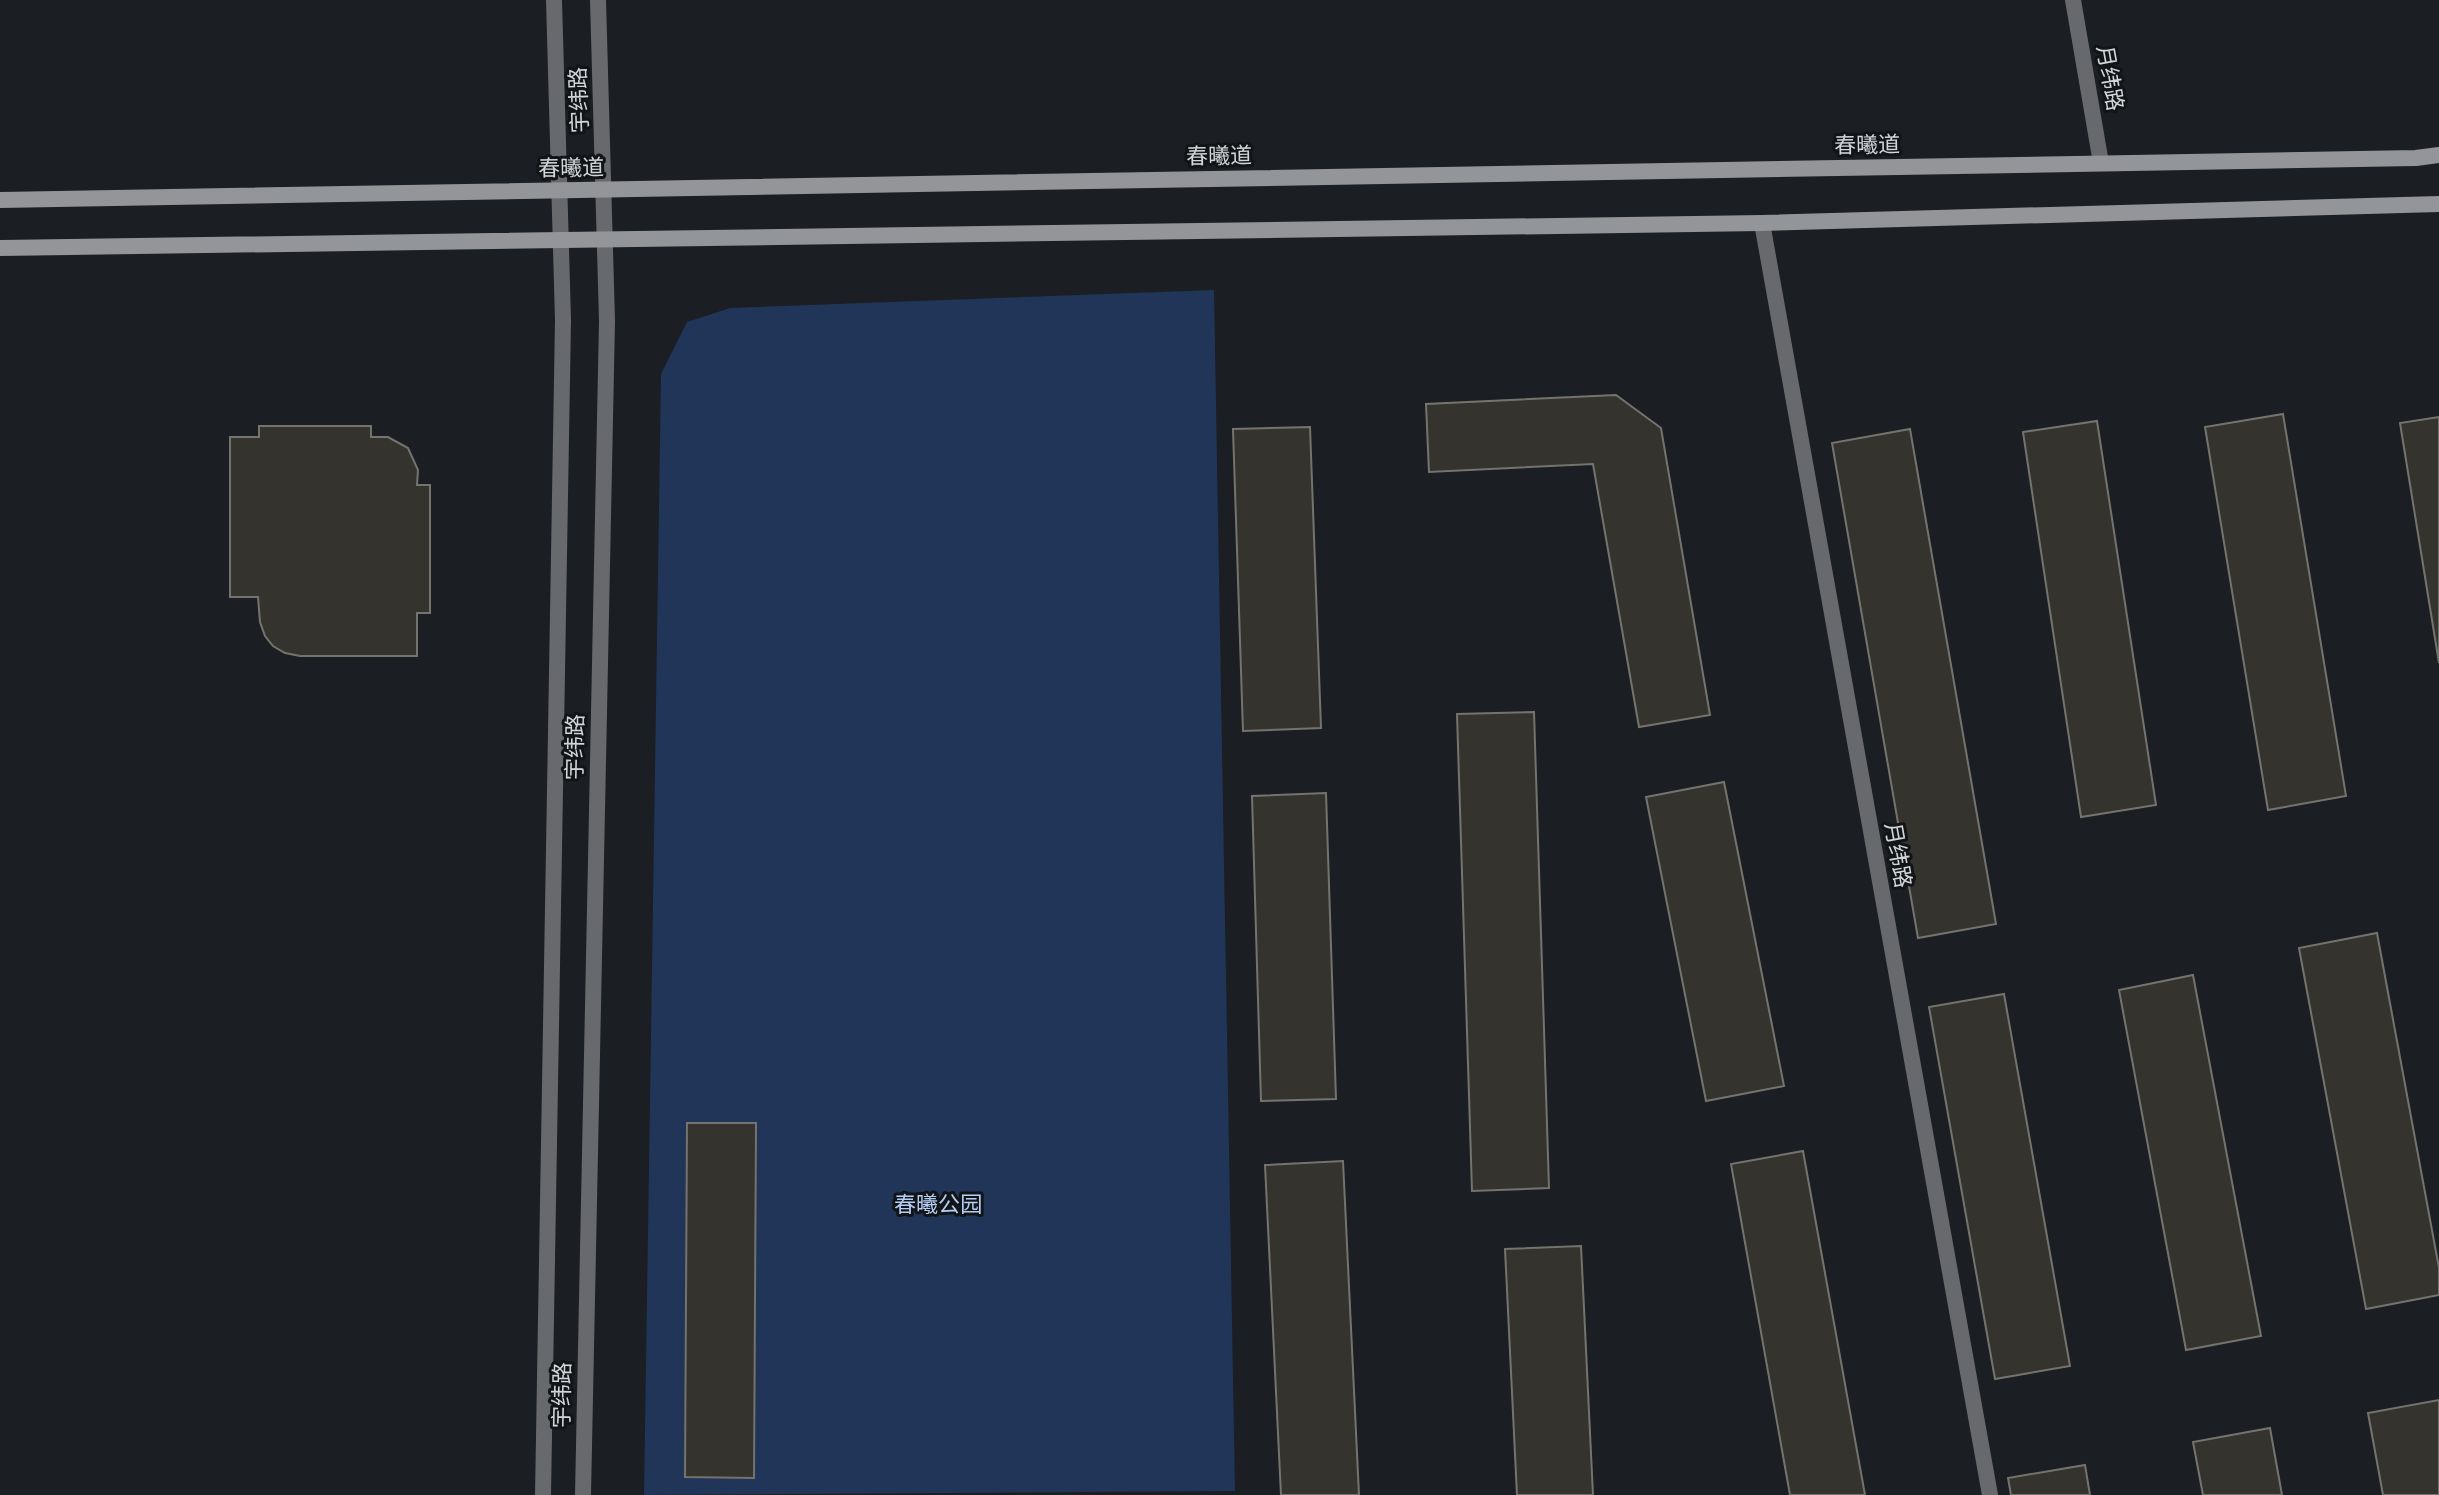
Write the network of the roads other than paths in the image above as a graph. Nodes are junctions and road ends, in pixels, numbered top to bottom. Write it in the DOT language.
graph roads {
  1 [pos="554,0"];
  2 [pos="598,0"];
  3 [pos="2073,0"];
  4 [pos="2439,155"];
  5 [pos="2101,163"];
  6 [pos="603,189"];
  7 [pos="559,190"];
  8 [pos="0,200"];
  9 [pos="2439,204"];
  10 [pos="1762,223"];
  11 [pos="561,238"];
  12 [pos="605,238"];
  13 [pos="0,248"];
  14 [pos="543,1495"];
  15 [pos="583,1495"];
  16 [pos="1990,1495"];
  1 -- 7 [label="street, 宇纬路"];
  2 -- 6 [label="street, 宇纬路"];
  3 -- 5 [label="street, 月纬路"];
  4 -- 5 [label="main road, 春曦道"];
  5 -- 6 [label="main road, 春曦道"];
  6 -- 7 [label="main road, 春曦道"];
  6 -- 12 [label="street, 宇纬路"];
  7 -- 8 [label="main road, 春曦道"];
  7 -- 11 [label="street, 宇纬路"];
  9 -- 10 [label="main road"];
  10 -- 12 [label="main road"];
  10 -- 16 [label="street, 月纬路"];
  11 -- 12 [label="main road"];
  11 -- 13 [label="main road"];
  11 -- 14 [label="street, 宇纬路"];
  12 -- 15 [label="street, 宇纬路"];
}
